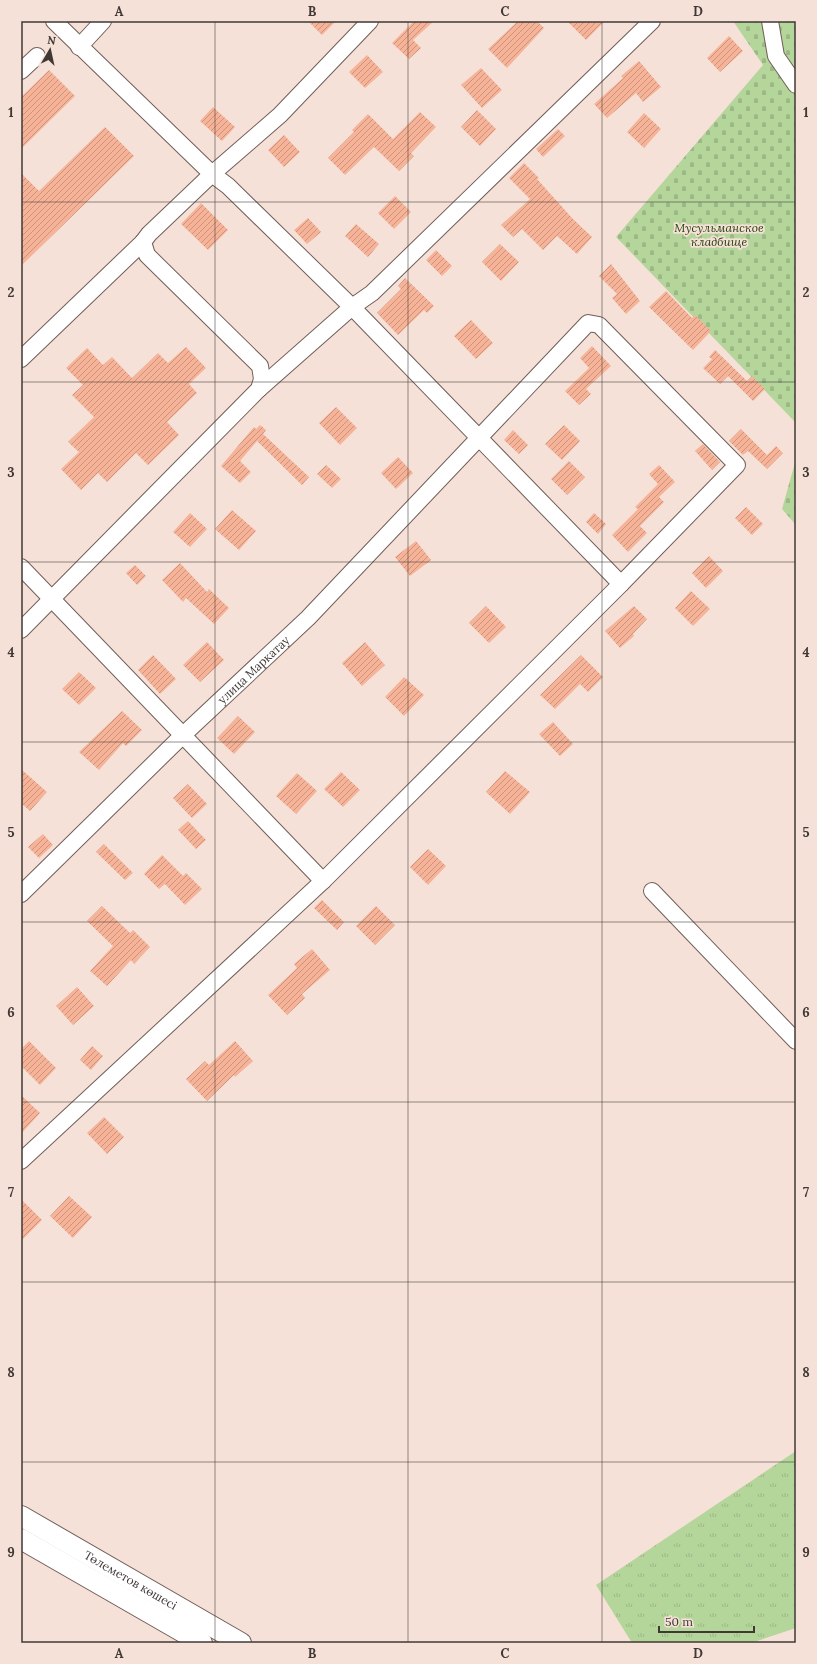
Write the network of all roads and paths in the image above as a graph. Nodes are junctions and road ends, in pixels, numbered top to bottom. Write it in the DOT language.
graph roads {
  1 [pos="54,21"];
  2 [pos="103,21"];
  3 [pos="370,21"];
  4 [pos="652,21"];
  5 [pos="770,21"];
  6 [pos="79,47"];
  7 [pos="37,56"];
  8 [pos="21,71"];
  9 [pos="796,85"];
  10 [pos="212,174"];
  11 [pos="144,242"];
  12 [pos="352,307"];
  13 [pos="21,359"];
  14 [pos="259,389"];
  15 [pos="479,438"];
  16 [pos="21,567"];
  17 [pos="620,584"];
  18 [pos="52,599"];
  19 [pos="21,630"];
  20 [pos="183,735"];
  21 [pos="323,881"];
  22 [pos="652,891"];
  23 [pos="21,894"];
  24 [pos="796,1041"];
  25 [pos="21,1161"];
  26 [pos="21,1516"];
  27 [pos="21,1539"];
  28 [pos="202,1643"];
  29 [pos="241,1643"];
  1 -- 6 [label="street"];
  2 -- 6 [label="street"];
  3 -- 10 [label="street"];
  4 -- 12 [label="street"];
  5 -- 9 [label="street"];
  6 -- 10 [label="street"];
  7 -- 8 [label="street"];
  10 -- 11 [label="street"];
  10 -- 12 [label="street"];
  11 -- 13 [label="street"];
  11 -- 14 [label="street"];
  12 -- 14 [label="street"];
  12 -- 15 [label="street"];
  14 -- 18 [label="street"];
  15 -- 17 [label="street"];
  15 -- 17 [label="street, улица Маркатау"];
  15 -- 20 [label="street, улица Маркатау"];
  16 -- 18 [label="street"];
  17 -- 21 [label="street"];
  18 -- 19 [label="street"];
  18 -- 20 [label="street"];
  20 -- 21 [label="street"];
  20 -- 23 [label="street, улица Маркатау"];
  21 -- 25 [label="street"];
  22 -- 24 [label="street"];
  26 -- 29 [label="main road, Төлеметов көшесі"];
  27 -- 28 [label="main road, Төлеметов көшесі"];
}
